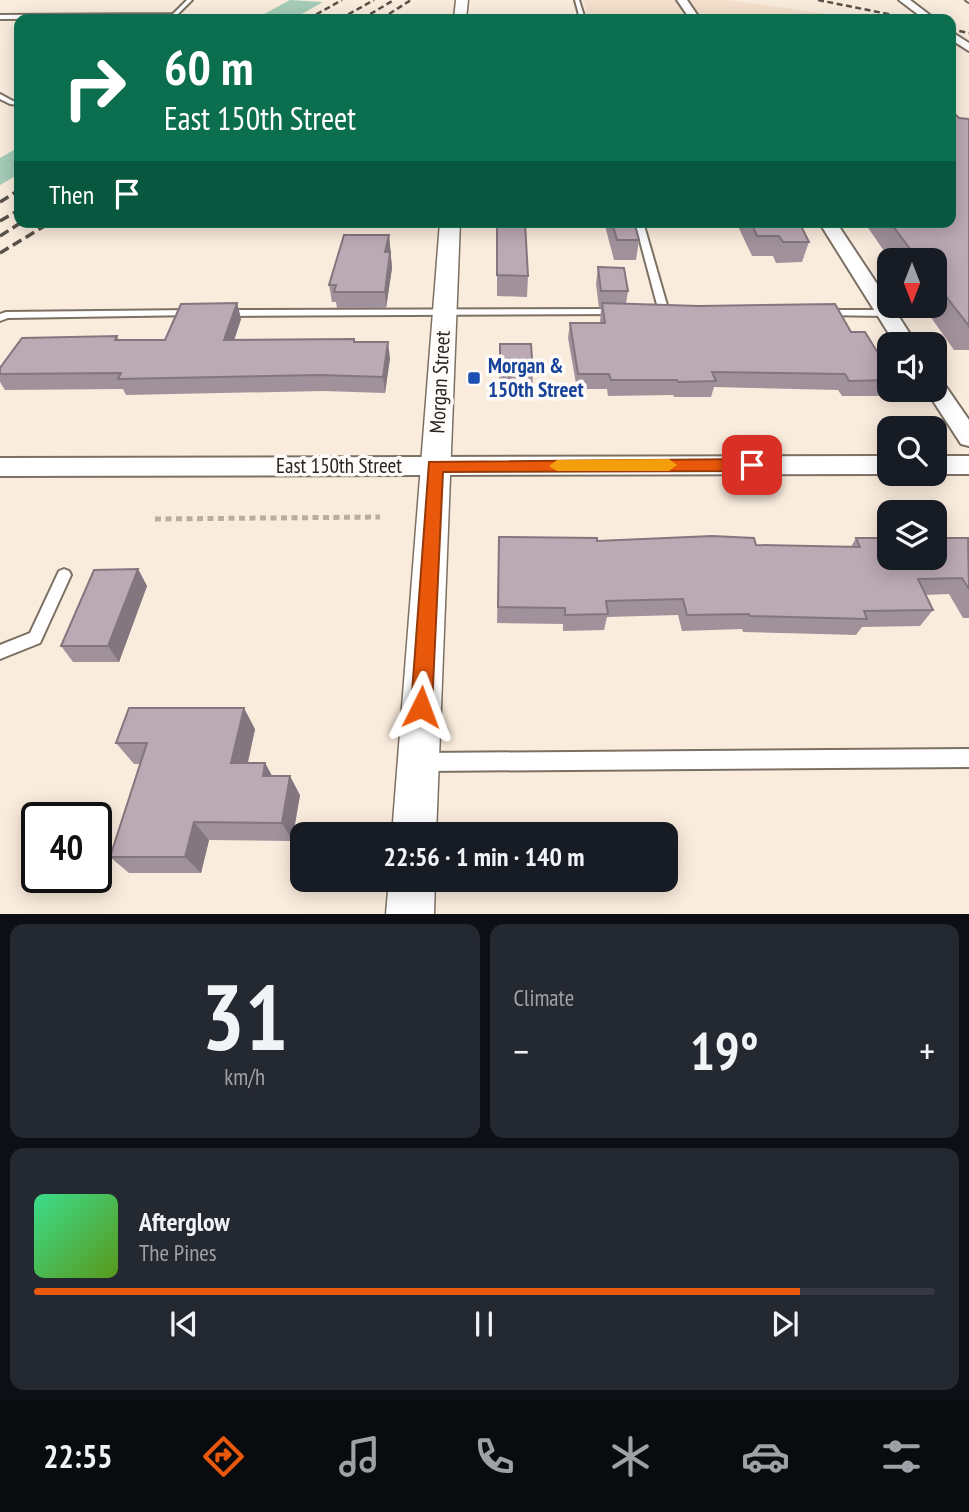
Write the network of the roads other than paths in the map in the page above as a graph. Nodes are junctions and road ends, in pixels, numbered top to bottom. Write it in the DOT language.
graph roads {
  1 [pos="190,0"];
  2 [pos="904,0"];
  3 [pos="178,14"];
  4 [pos="923,14"];
  5 [pos="450,228"];
  6 [pos="641,228"];
  7 [pos="831,228"];
  8 [pos="877,298"];
  9 [pos="444,312"];
  10 [pos="624,312"];
  11 [pos="651,312"];
  12 [pos="664,312"];
  13 [pos="678,312"];
  14 [pos="812,313"];
  15 [pos="877,313"];
  16 [pos="0,318"];
  17 [pos="945,402"];
  18 [pos="969,438"];
  19 [pos="877,465"];
  20 [pos="947,465"];
  21 [pos="969,465"];
  22 [pos="435,466"];
  23 [pos="0,467"];
  24 [pos="64,575"];
  25 [pos="0,652"];
  26 [pos="969,758"];
  27 [pos="418,762"];
  28 [pos="415,822"];
  29 [pos="411,892"];
  30 [pos="410,914"];
  1 -- 3 [label="lane"];
  2 -- 4 [label="street"];
  5 -- 9 [label="street, Morgan Street"];
  6 -- 12 [label="lane"];
  7 -- 8 [label="street"];
  9 -- 10 [label="lane"];
  9 -- 16 [label="lane"];
  9 -- 22 [label="street, Morgan Street"];
  11 -- 12 [label="lane"];
  12 -- 13 [label="lane"];
  14 -- 15 [label="lane"];
  17 -- 18 [label="street"];
  19 -- 22 [label="street, East 150th Street"];
  20 -- 21 [label="street"];
  22 -- 23 [label="street, East 150th Street"];
  22 -- 27 [label="street, Morgan Street"];
  24 -- 25 [label="lane"];
  26 -- 27 [label="lane"];
  27 -- 28 [label="street, Morgan Street"];
  29 -- 30 [label="street"];
}
